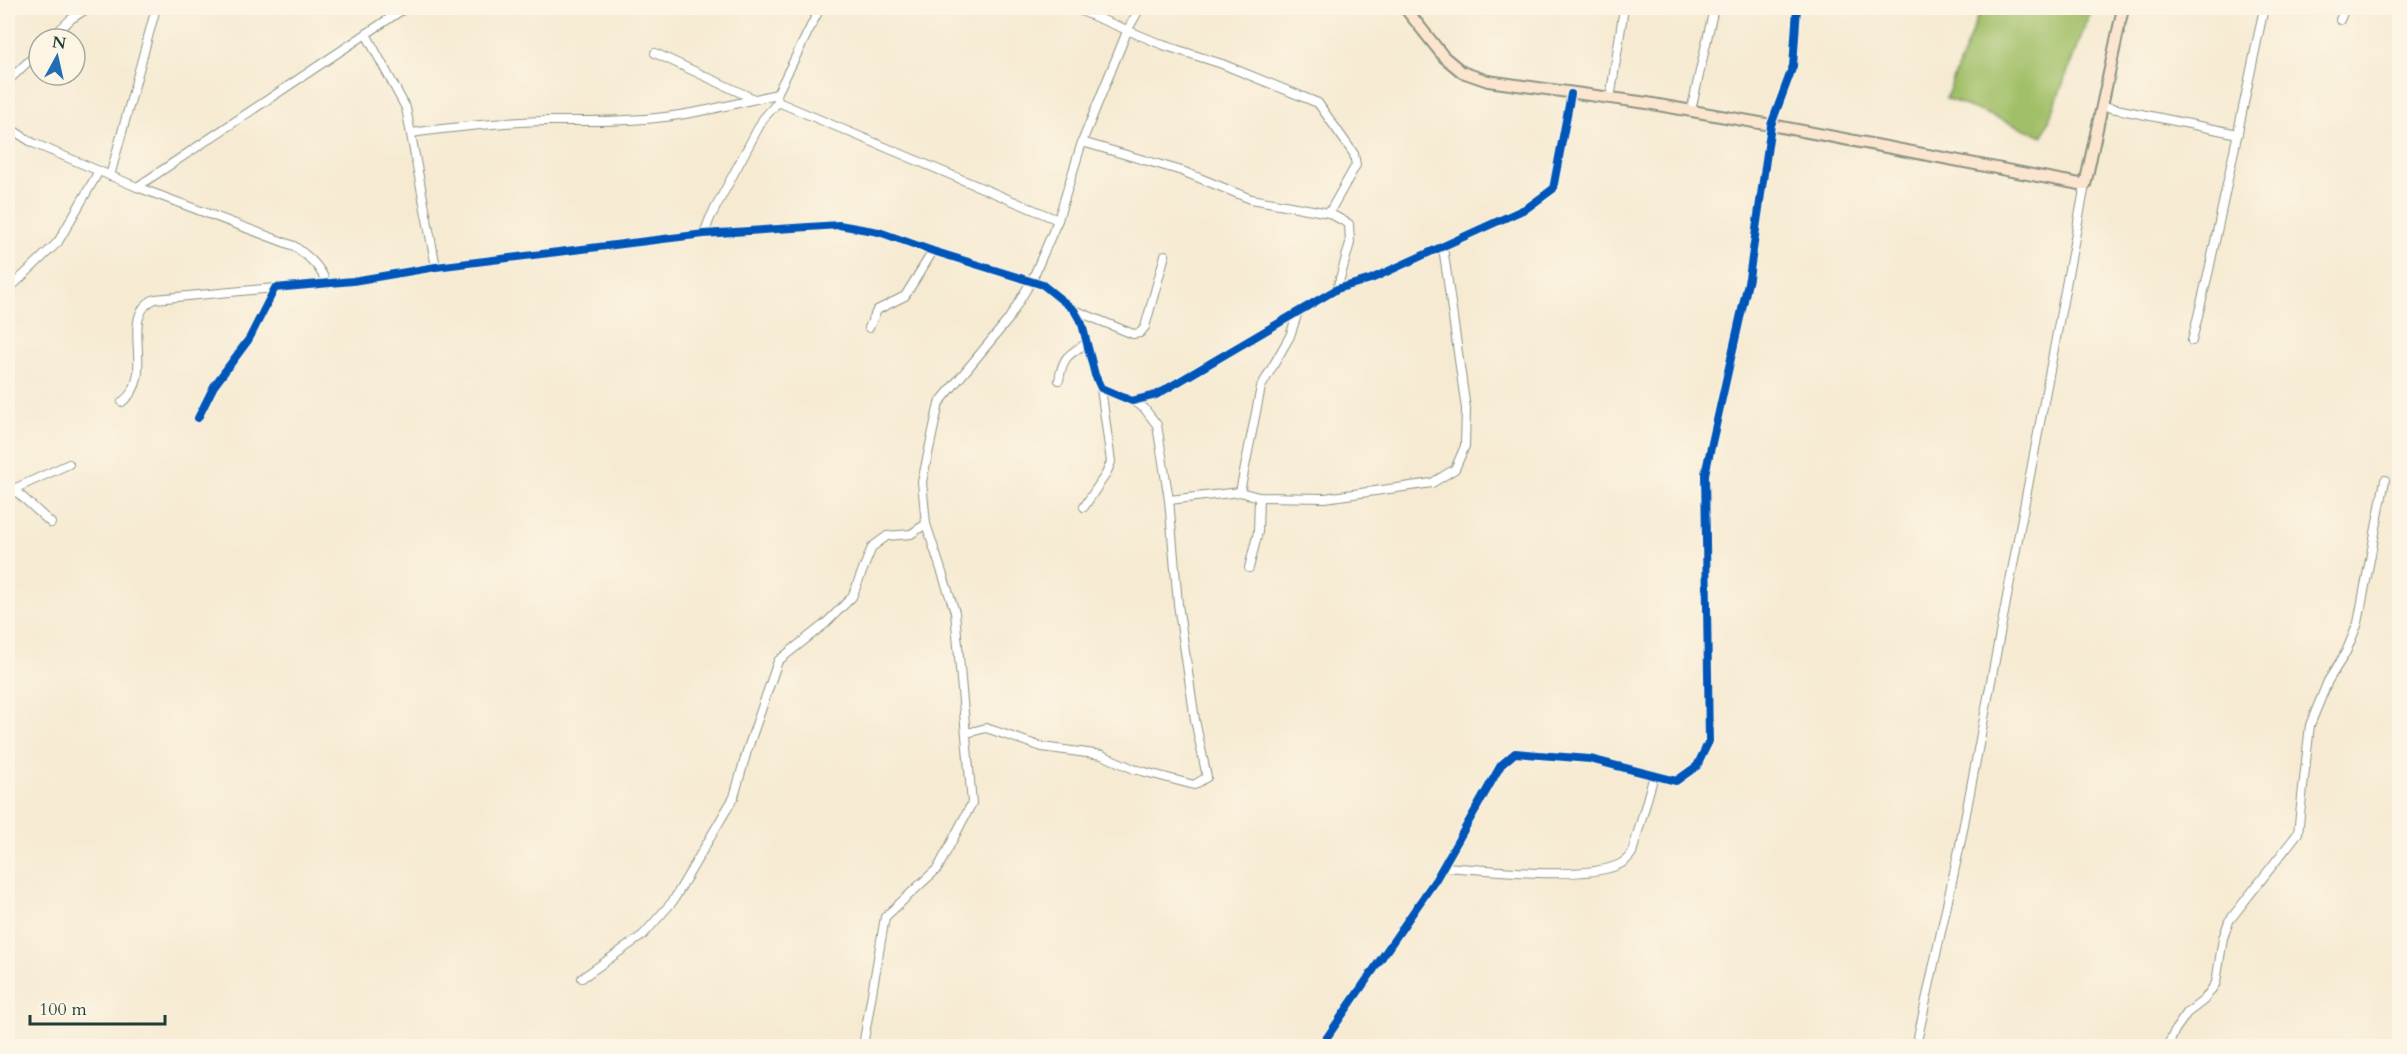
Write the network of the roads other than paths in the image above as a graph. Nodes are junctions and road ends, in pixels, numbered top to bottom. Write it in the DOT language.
graph roads {
  1 [pos="88,8"];
  2 [pos="156,8"];
  3 [pos="405,8"];
  4 [pos="820,8"];
  5 [pos="1074,8"];
  6 [pos="1140,8"];
  7 [pos="1405,8"];
  8 [pos="1624,8"];
  9 [pos="1714,8"];
  10 [pos="1797,8"];
  11 [pos="2123,8"];
  12 [pos="2264,8"];
  13 [pos="2345,8"];
  14 [pos="2340,20"];
  15 [pos="62,27"];
  16 [pos="1128,29"];
  17 [pos="366,34"];
  18 [pos="655,53"];
  19 [pos="27,63"];
  20 [pos="8,81"];
  21 [pos="1571,94"];
  22 [pos="777,98"];
  23 [pos="754,99"];
  24 [pos="1610,99"];
  25 [pos="2102,106"];
  26 [pos="1691,111"];
  27 [pos="1771,125"];
  28 [pos="8,127"];
  29 [pos="411,133"];
  30 [pos="2238,134"];
  31 [pos="1082,142"];
  32 [pos="99,171"];
  33 [pos="110,176"];
  34 [pos="2085,185"];
  35 [pos="137,187"];
  36 [pos="1329,213"];
  37 [pos="1058,220"];
  38 [pos="704,234"];
  39 [pos="1443,246"];
  40 [pos="933,251"];
  41 [pos="1165,255"];
  42 [pos="436,267"];
  43 [pos="1032,280"];
  44 [pos="326,282"];
  45 [pos="275,288"];
  46 [pos="1337,289"];
  47 [pos="8,290"];
  48 [pos="1074,310"];
  49 [pos="1298,312"];
  50 [pos="869,328"];
  51 [pos="2192,341"];
  52 [pos="1087,344"];
  53 [pos="1059,380"];
  54 [pos="1101,388"];
  55 [pos="1132,401"];
  56 [pos="122,402"];
  57 [pos="198,418"];
  58 [pos="69,464"];
  59 [pos="2385,480"];
  60 [pos="10,486"];
  61 [pos="1240,492"];
  62 [pos="1259,497"];
  63 [pos="1169,500"];
  64 [pos="1084,507"];
  65 [pos="51,523"];
  66 [pos="926,524"];
  67 [pos="1249,568"];
  68 [pos="967,733"];
  69 [pos="1654,775"];
  70 [pos="1443,867"];
  71 [pos="582,978"];
  72 [pos="863,1047"];
  73 [pos="1321,1047"];
  74 [pos="1916,1047"];
  75 [pos="2168,1047"];
  1 -- 15 [label="street"];
  2 -- 33 [label="street"];
  3 -- 17 [label="street"];
  4 -- 22 [label="street"];
  5 -- 16 [label="street"];
  6 -- 16 [label="street"];
  7 -- 21 [label="street"];
  8 -- 24 [label="street"];
  9 -- 26 [label="street"];
  10 -- 27 [label="street"];
  11 -- 25 [label="street"];
  12 -- 30 [label="street"];
  13 -- 14 [label="street"];
  16 -- 31 [label="street"];
  16 -- 36 [label="street"];
  17 -- 29 [label="street"];
  17 -- 35 [label="street"];
  18 -- 23 [label="street"];
  19 -- 20 [label="street"];
  21 -- 24 [label="street"];
  21 -- 39 [label="street"];
  22 -- 23 [label="street"];
  22 -- 37 [label="street"];
  22 -- 38 [label="street"];
  23 -- 29 [label="street"];
  24 -- 26 [label="street"];
  25 -- 30 [label="street"];
  25 -- 34 [label="street"];
  26 -- 27 [label="street"];
  27 -- 34 [label="street"];
  27 -- 69 [label="street"];
  28 -- 32 [label="street"];
  29 -- 42 [label="street"];
  30 -- 51 [label="street"];
  31 -- 36 [label="street"];
  31 -- 37 [label="street"];
  32 -- 33 [label="street"];
  32 -- 47 [label="street"];
  33 -- 35 [label="street"];
  34 -- 74 [label="street"];
  35 -- 44 [label="street"];
  36 -- 46 [label="street"];
  37 -- 43 [label="street"];
  38 -- 40 [label="street"];
  38 -- 42 [label="street"];
  39 -- 46 [label="street"];
  39 -- 62 [label="street"];
  40 -- 43 [label="street"];
  40 -- 50 [label="street"];
  41 -- 48 [label="street"];
  42 -- 44 [label="street"];
  43 -- 48 [label="street"];
  43 -- 66 [label="street"];
  44 -- 45 [label="street"];
  45 -- 56 [label="street"];
  45 -- 57 [label="street"];
  46 -- 49 [label="street"];
  48 -- 52 [label="street"];
  49 -- 55 [label="street"];
  49 -- 61 [label="street"];
  52 -- 53 [label="street"];
  52 -- 54 [label="street"];
  54 -- 55 [label="street"];
  54 -- 64 [label="street"];
  55 -- 63 [label="street"];
  58 -- 60 [label="street"];
  59 -- 75 [label="street"];
  60 -- 65 [label="street"];
  61 -- 62 [label="street"];
  61 -- 63 [label="street"];
  62 -- 67 [label="street"];
  63 -- 68 [label="street"];
  66 -- 68 [label="street"];
  66 -- 71 [label="street"];
  68 -- 72 [label="street"];
  69 -- 70 [label="street"];
  69 -- 70 [label="street"];
  70 -- 73 [label="street"];
}
